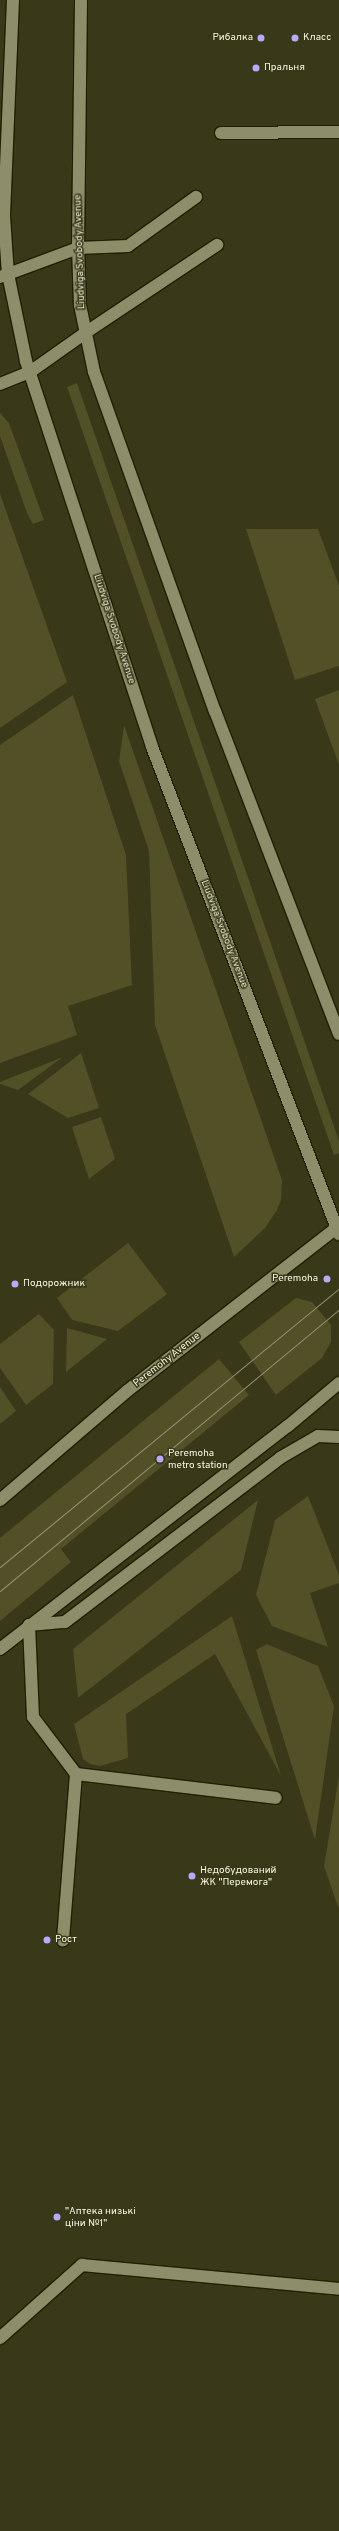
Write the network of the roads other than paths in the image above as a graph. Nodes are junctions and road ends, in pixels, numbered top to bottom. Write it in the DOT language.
graph roads {
  1 [pos="13,0"];
  2 [pos="81,0"];
  3 [pos="339,132"];
  4 [pos="221,133"];
  5 [pos="196,197"];
  6 [pos="217,245"];
  7 [pos="78,248"];
  8 [pos="4,275"];
  9 [pos="85,333"];
  10 [pos="30,372"];
  11 [pos="0,384"];
  12 [pos="338,1031"];
  13 [pos="338,1229"];
  14 [pos="339,1383"];
  15 [pos="339,1437"];
  16 [pos="0,1500"];
  17 [pos="29,1625"];
  18 [pos="0,1649"];
  19 [pos="76,1774"];
  20 [pos="276,1798"];
  21 [pos="63,1940"];
  22 [pos="339,2289"];
  23 [pos="0,2338"];
  1 -- 8 [label="main road, Liudviga Svobody Avenue"];
  2 -- 7 [label="main road, Liudviga Svobody Avenue"];
  3 -- 4 [label="main road"];
  5 -- 7 [label="main road"];
  6 -- 9 [label="main road"];
  7 -- 8 [label="main road"];
  7 -- 9 [label="main road, Liudviga Svobody Avenue"];
  8 -- 10 [label="main road, Liudviga Svobody Avenue"];
  9 -- 10 [label="main road"];
  9 -- 12 [label="main road, Liudviga Svobody Avenue"];
  10 -- 11 [label="main road"];
  10 -- 13 [label="main road, Liudviga Svobody Avenue"];
  13 -- 16 [label="main road, Peremohy Avenue"];
  14 -- 17 [label="main road"];
  15 -- 17 [label="main road"];
  17 -- 18 [label="main road"];
  17 -- 19 [label="main road"];
  19 -- 20 [label="main road"];
  19 -- 21 [label="main road"];
  22 -- 23 [label="main road"];
}
